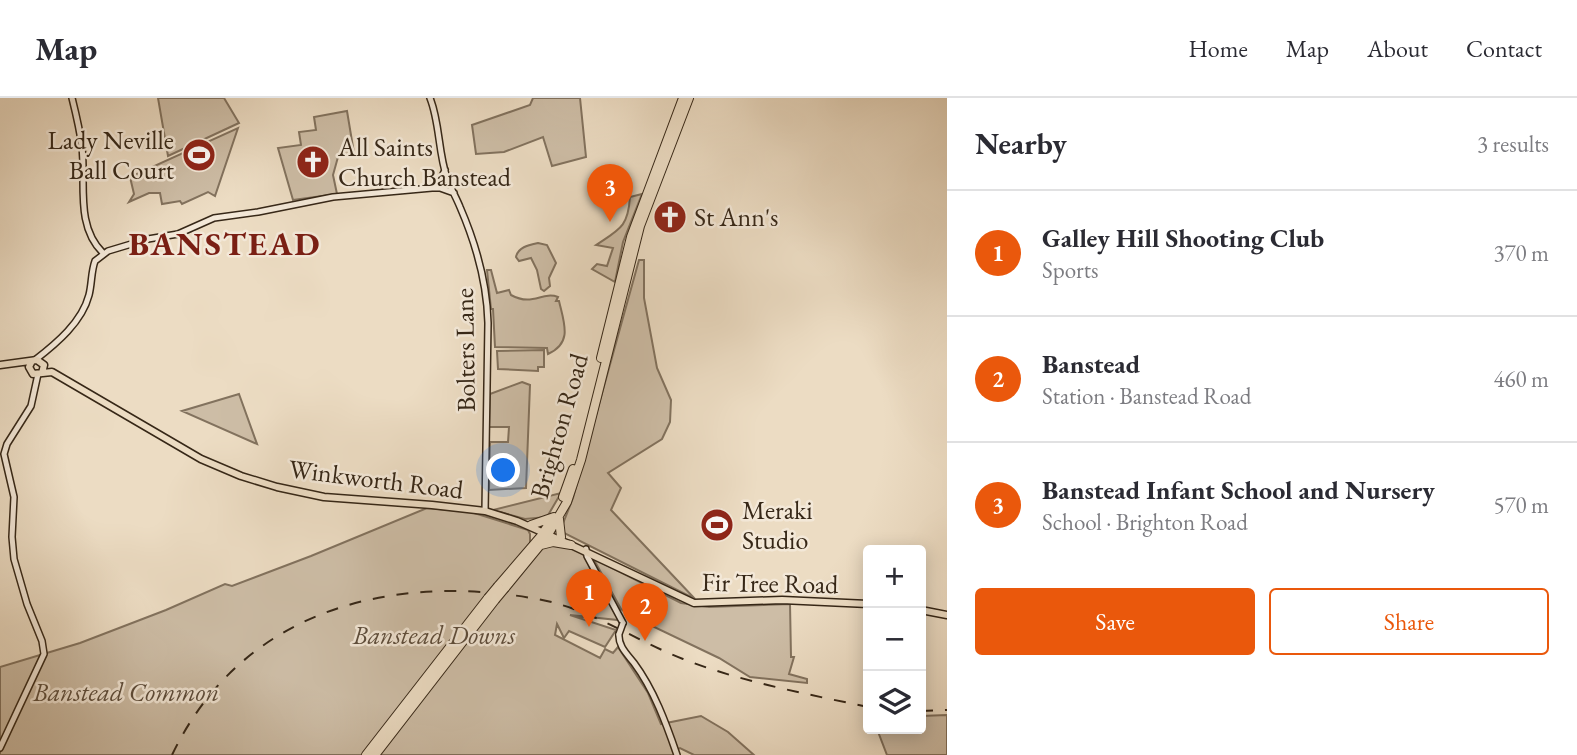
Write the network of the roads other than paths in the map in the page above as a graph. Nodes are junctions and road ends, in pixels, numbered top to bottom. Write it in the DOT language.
graph roads {
  1 [pos="72,98"];
  2 [pos="430,98"];
  3 [pos="683,98"];
  4 [pos="689,98"];
  5 [pos="444,184"];
  6 [pos="103,253"];
  7 [pos="0,365"];
  8 [pos="37,367"];
  9 [pos="566,498"];
  10 [pos="485,511"];
  11 [pos="557,517"];
  12 [pos="517,521"];
  13 [pos="531,527"];
  14 [pos="547,533"];
  15 [pos="561,537"];
  16 [pos="571,545"];
  17 [pos="536,546"];
  18 [pos="586,550"];
  19 [pos="491,599"];
  20 [pos="863,604"];
  21 [pos="926,611"];
  22 [pos="947,615"];
  23 [pos="0,748"];
  24 [pos="366,755"];
  25 [pos="375,755"];
  26 [pos="677,755"];
  1 -- 6 [label="main road"];
  2 -- 5 [label="main road"];
  3 -- 9 [label="highway, Brighton Road"];
  4 -- 9 [label="highway, Brighton Road"];
  5 -- 6 [label="main road"];
  5 -- 10 [label="main road, Bolters Lane"];
  6 -- 8 [label="main road"];
  7 -- 8 [label="main road, Winkworth Road"];
  8 -- 10 [label="main road, Winkworth Road"];
  8 -- 23 [label="main road"];
  9 -- 11 [label="highway, Brighton Road"];
  10 -- 12 [label="main road, Winkworth Road"];
  11 -- 13 [label="highway"];
  11 -- 14 [label="highway, Brighton Road"];
  11 -- 15 [label="highway"];
  12 -- 13 [label="main road, Fir Tree Road"];
  13 -- 14 [label="main road, Fir Tree Road"];
  13 -- 17 [label="highway"];
  14 -- 15 [label="main road, Fir Tree Road"];
  14 -- 16 [label="main road, Fir Tree Road"];
  14 -- 17 [label="highway, Brighton Road"];
  15 -- 18 [label="main road, Fir Tree Road"];
  16 -- 17 [label="highway"];
  16 -- 18 [label="main road, Fir Tree Road"];
  17 -- 19 [label="highway, Brighton Road, bridge"];
  18 -- 20 [label="main road, Fir Tree Road"];
  18 -- 26 [label="main road, bridge"];
  19 -- 24 [label="highway, Brighton Road"];
  19 -- 25 [label="highway, Brighton Road"];
  21 -- 22 [label="main road"];
}
